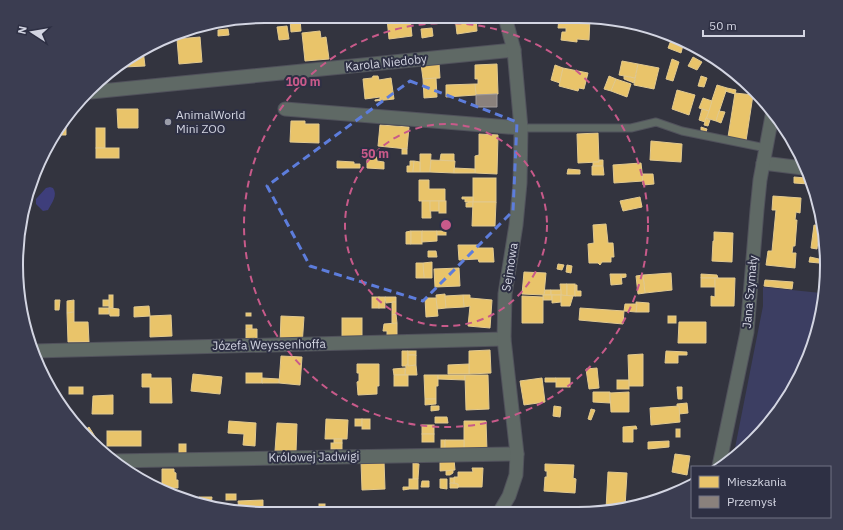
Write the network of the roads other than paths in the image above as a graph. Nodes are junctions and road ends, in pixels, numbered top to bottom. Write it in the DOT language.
graph roads {
  1 [pos="506,23"];
  2 [pos="514,50"];
  3 [pos="97,91"];
  4 [pos="285,109"];
  5 [pos="771,120"];
  6 [pos="521,128"];
  7 [pos="766,148"];
  8 [pos="763,163"];
  9 [pos="800,168"];
  10 [pos="504,339"];
  11 [pos="39,351"];
  12 [pos="517,454"];
  13 [pos="723,458"];
  14 [pos="123,461"];
  15 [pos="503,507"];
  1 -- 2 [label="street, Sejmowa"];
  2 -- 3 [label="street, Karola Niedoby"];
  2 -- 6 [label="street, Sejmowa"];
  4 -- 6 [label="street"];
  5 -- 7 [label="street, Jana Szymały"];
  6 -- 7 [label="lane"];
  6 -- 10 [label="street, Sejmowa"];
  7 -- 8 [label="street, Jana Szymały"];
  8 -- 9 [label="street"];
  8 -- 13 [label="street, Jana Szymały"];
  10 -- 11 [label="street, Józefa Weyssenhoffa"];
  10 -- 12 [label="street, Sejmowa"];
  12 -- 14 [label="street, Królowej Jadwigi"];
  12 -- 15 [label="street, Sejmowa"];
}
